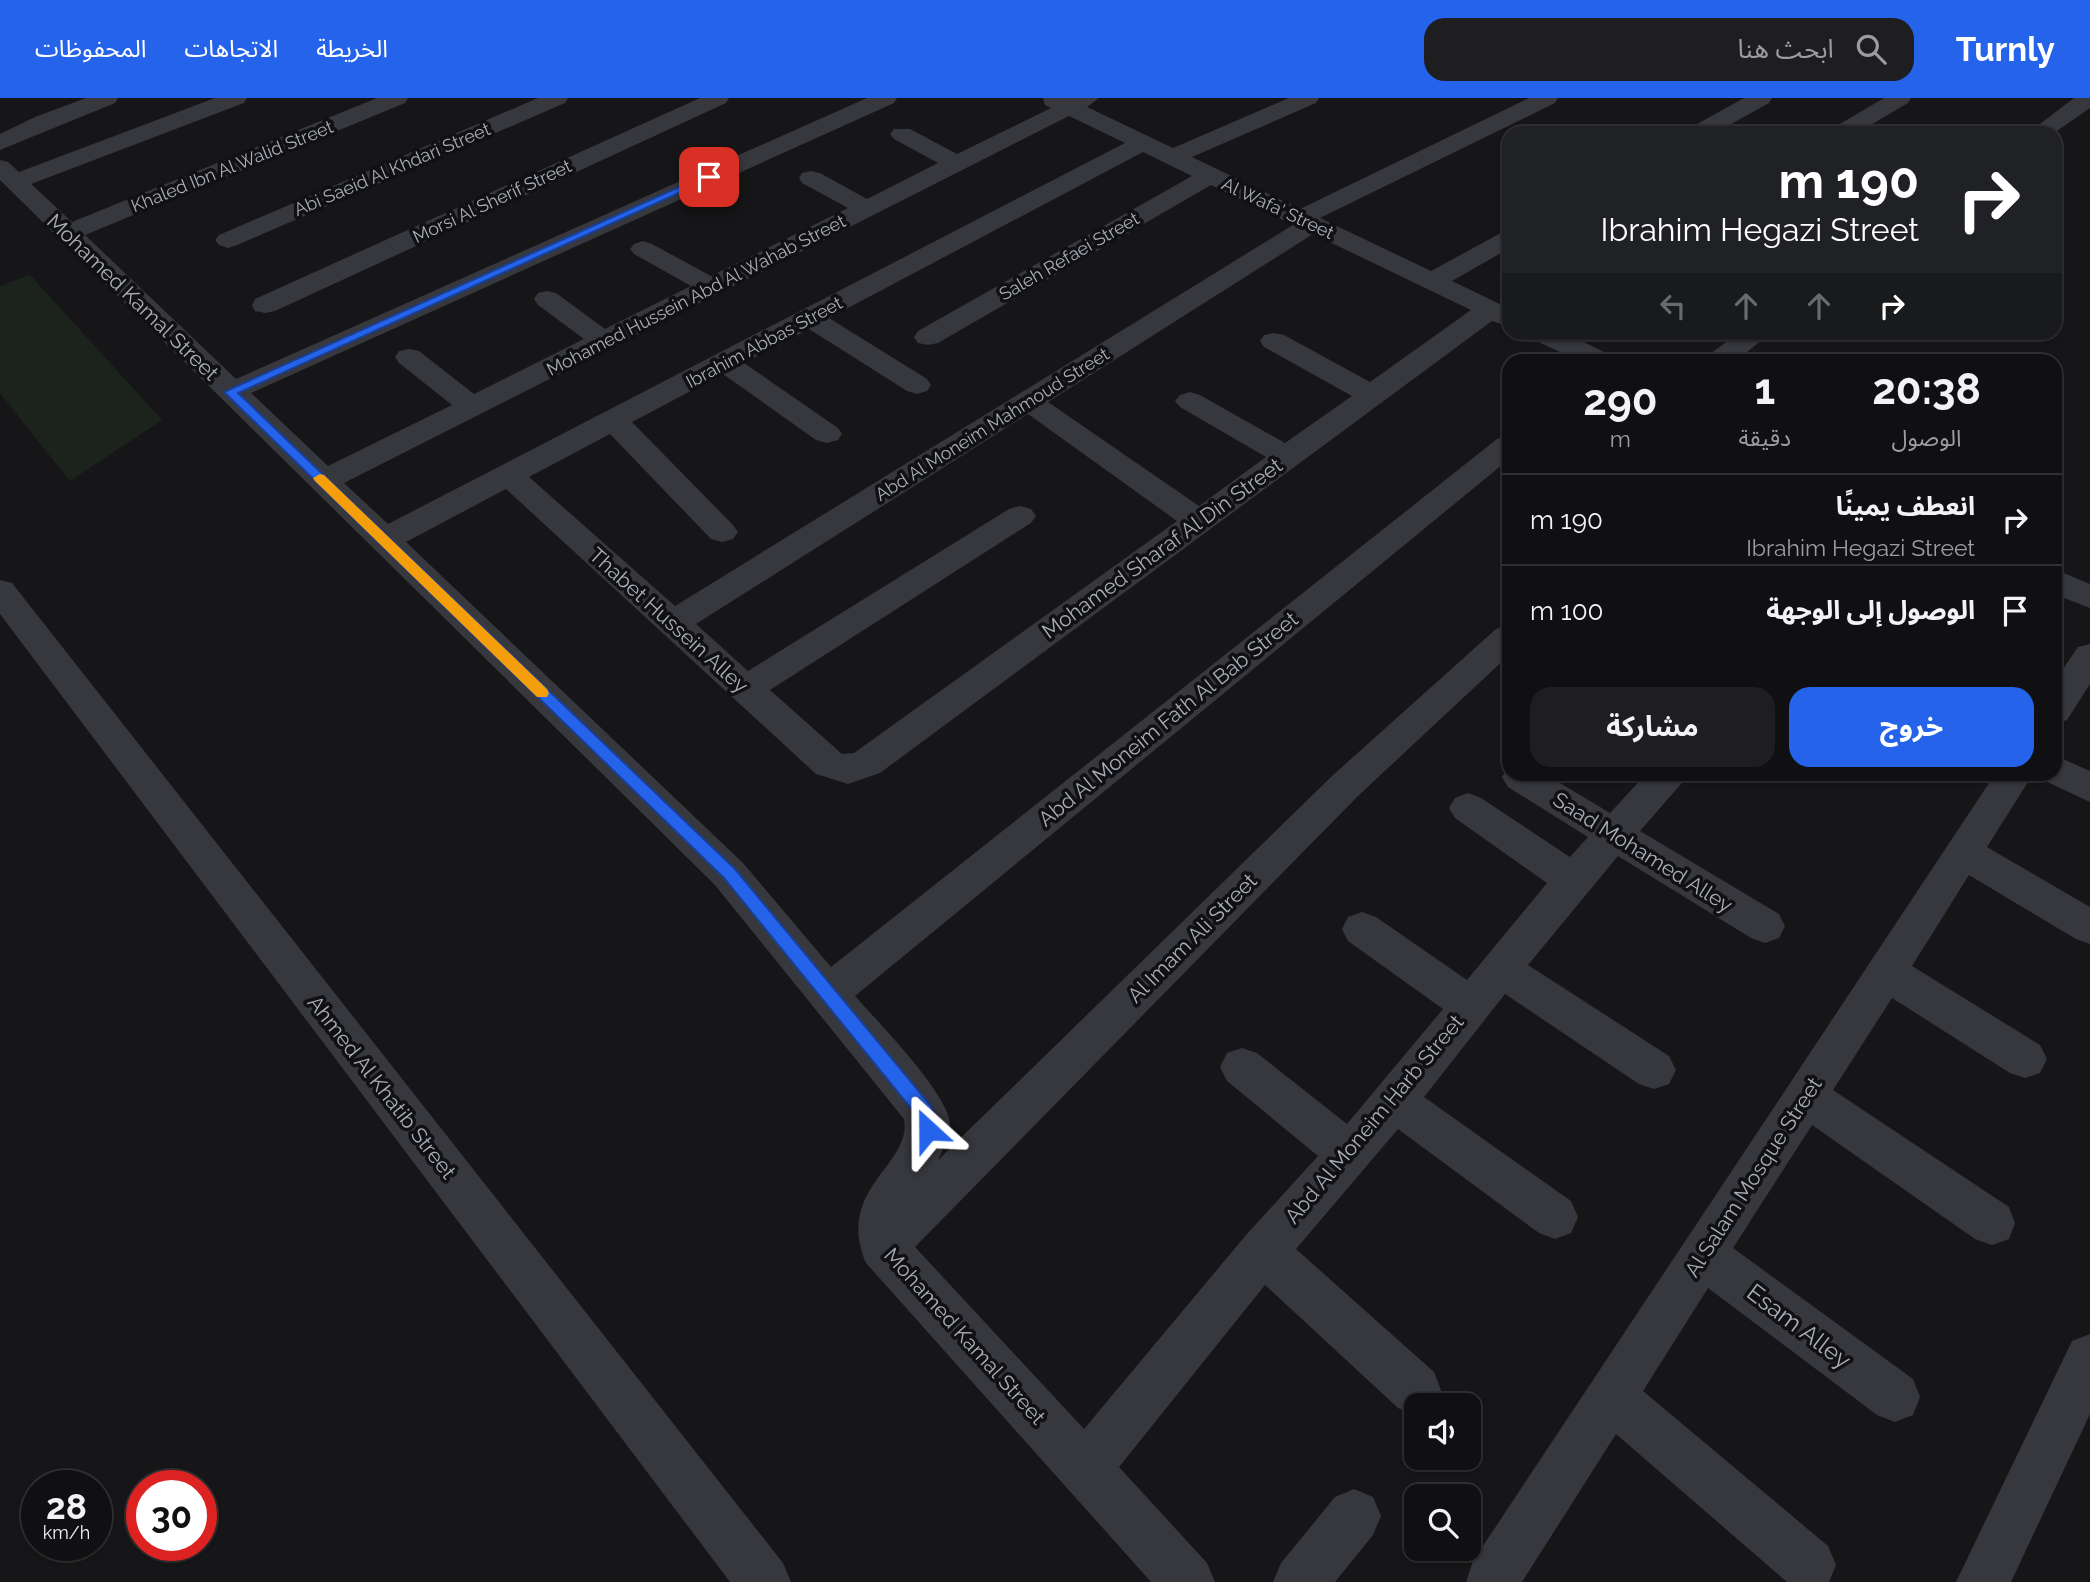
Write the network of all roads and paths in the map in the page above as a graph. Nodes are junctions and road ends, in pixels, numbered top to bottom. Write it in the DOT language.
graph roads {
  1 [pos="49,98"];
  2 [pos="107,98"];
  3 [pos="236,98"];
  4 [pos="397,98"];
  5 [pos="557,98"];
  6 [pos="718,98"];
  7 [pos="886,98"];
  8 [pos="1308,98"];
  9 [pos="1548,98"];
  10 [pos="1761,98"];
  11 [pos="1900,98"];
  12 [pos="2089,98"];
  13 [pos="1069,101"];
  14 [pos="0,119"];
  15 [pos="1711,126"];
  16 [pos="1853,126"];
  17 [pos="2050,126"];
  18 [pos="902,134"];
  19 [pos="0,143"];
  20 [pos="1143,143"];
  21 [pos="1172,157"];
  22 [pos="957,164"];
  23 [pos="7,174"];
  24 [pos="1210,175"];
  25 [pos="811,178"];
  26 [pos="867,209"];
  27 [pos="1306,221"];
  28 [pos="67,233"];
  29 [pos="228,240"];
  30 [pos="1502,242"];
  31 [pos="643,249"];
  32 [pos="1433,281"];
  33 [pos="712,287"];
  34 [pos="547,299"];
  35 [pos="265,305"];
  36 [pos="1499,313"];
  37 [pos="810,318"];
  38 [pos="928,337"];
  39 [pos="1556,340"];
  40 [pos="1748,340"];
  41 [pos="604,341"];
  42 [pos="1274,341"];
  43 [pos="1585,354"];
  44 [pos="1728,354"];
  45 [pos="409,357"];
  46 [pos="724,362"];
  47 [pos="916,385"];
  48 [pos="230,392"];
  49 [pos="1372,395"];
  50 [pos="1028,401"];
  51 [pos="1190,401"];
  52 [pos="472,407"];
  53 [pos="613,421"];
  54 [pos="827,434"];
  55 [pos="1502,450"];
  56 [pos="1287,457"];
  57 [pos="509,475"];
  58 [pos="323,481"];
  59 [pos="1020,516"];
  60 [pos="1199,521"];
  61 [pos="722,532"];
  62 [pos="384,540"];
  63 [pos="2062,584"];
  64 [pos="0,592"];
  65 [pos="2090,597"];
  66 [pos="673,623"];
  67 [pos="1502,642"];
  68 [pos="2090,656"];
  69 [pos="746,690"];
  70 [pos="2062,700"];
  71 [pos="829,764"];
  72 [pos="2062,773"];
  73 [pos="1527,781"];
  74 [pos="1662,781"];
  75 [pos="2009,781"];
  76 [pos="2090,788"];
  77 [pos="1468,808"];
  78 [pos="1615,835"];
  79 [pos="1963,852"];
  80 [pos="1573,880"];
  81 [pos="1765,926"];
  82 [pos="2090,927"];
  83 [pos="1362,929"];
  84 [pos="1500,968"];
  85 [pos="1886,972"];
  86 [pos="827,994"];
  87 [pos="1469,1004"];
  88 [pos="2025,1059"];
  89 [pos="1242,1067"];
  90 [pos="1654,1070"];
  91 [pos="1806,1096"];
  92 [pos="1393,1100"];
  93 [pos="1350,1154"];
  94 [pos="1555,1217"];
  95 [pos="1992,1223"];
  96 [pos="883,1247"];
  97 [pos="1263,1251"];
  98 [pos="1703,1255"];
  99 [pos="2090,1359"];
  100 [pos="1416,1390"];
  101 [pos="1611,1397"];
  102 [pos="1895,1397"];
  103 [pos="1084,1468"];
  104 [pos="1354,1516"];
  105 [pos="1809,1565"];
  106 [pos="1492,1580"];
  107 [pos="764,1582"];
  108 [pos="1188,1582"];
  109 [pos="1300,1582"];
  110 [pos="1983,1582"];
  1 -- 14 [label="street"];
  2 -- 19 [label="street"];
  3 -- 23 [label="street"];
  4 -- 28 [label="street, Khaled Ibn Al Walid Street"];
  5 -- 29 [label="street, Abi Saeid Al Khdari Street"];
  6 -- 35 [label="street, Morsi Al Sherif Street"];
  7 -- 48 [label="street"];
  8 -- 21 [label="street"];
  9 -- 27 [label="street, Abd Al Moneim Mahmoud Street"];
  10 -- 15 [label="street"];
  11 -- 16 [label="street"];
  12 -- 17 [label="street"];
  13 -- 20 [label="street, Al Wafa' Street"];
  13 -- 22 [label="street, Mohamed Hussein Abd Al Wahab Street"];
  18 -- 22 [label="street"];
  20 -- 21 [label="street, Al Wafa' Street"];
  20 -- 37 [label="street, Ibrahim Abbas Street"];
  21 -- 24 [label="street, Al Wafa' Street"];
  22 -- 26 [label="street, Mohamed Hussein Abd Al Wahab Street"];
  23 -- 28 [label="street, Mohamed Kamal Street"];
  24 -- 27 [label="street, Al Wafa' Street"];
  24 -- 38 [label="street, Saleh Refaei Street"];
  25 -- 26 [label="street"];
  26 -- 33 [label="street, Mohamed Hussein Abd Al Wahab Street"];
  27 -- 32 [label="street, Al Wafa' Street"];
  27 -- 50 [label="street, Abd Al Moneim Mahmoud Street"];
  28 -- 48 [label="street, Mohamed Kamal Street"];
  30 -- 32 [label="street"];
  31 -- 33 [label="street"];
  32 -- 36 [label="street, Al Wafa' Street"];
  33 -- 41 [label="street, Mohamed Hussein Abd Al Wahab Street"];
  34 -- 41 [label="street"];
  36 -- 49 [label="street, Mohamed Sharaf Al Din Street"];
  37 -- 46 [label="street, Ibrahim Abbas Street"];
  37 -- 47 [label="street"];
  39 -- 43 [label="street"];
  40 -- 44 [label="street"];
  41 -- 52 [label="street, Mohamed Hussein Abd Al Wahab Street"];
  42 -- 49 [label="street"];
  45 -- 52 [label="street"];
  46 -- 53 [label="street, Ibrahim Abbas Street"];
  46 -- 54 [label="street"];
  48 -- 58 [label="street, Mohamed Kamal Street"];
  49 -- 56 [label="street, Mohamed Sharaf Al Din Street"];
  50 -- 60 [label="street"];
  50 -- 66 [label="street, Abd Al Moneim Mahmoud Street"];
  51 -- 56 [label="street"];
  52 -- 58 [label="street, Mohamed Hussein Abd Al Wahab Street"];
  53 -- 57 [label="street, Ibrahim Abbas Street"];
  53 -- 61 [label="street"];
  55 -- 86 [label="street, Abd Al Moneim Fath Al Bab Street"];
  56 -- 60 [label="street, Mohamed Sharaf Al Din Street"];
  57 -- 62 [label="street, Ibrahim Abbas Street"];
  57 -- 66 [label="street, Thabet Hussein Alley"];
  58 -- 62 [label="street, Mohamed Kamal Street"];
  59 -- 69 [label="street"];
  60 -- 71 [label="street, Mohamed Sharaf Al Din Street"];
  62 -- 86 [label="street, Mohamed Kamal Street"];
  63 -- 65 [label="street"];
  64 -- 107 [label="street, Ahmed Al Khatib Street"];
  66 -- 69 [label="street, Thabet Hussein Alley"];
  67 -- 96 [label="street, Al Imam Ali Street"];
  68 -- 70 [label="street"];
  69 -- 71 [label="street, Thabet Hussein Alley"];
  72 -- 76 [label="street"];
  73 -- 78 [label="street, Saad Mohamed Alley"];
  74 -- 78 [label="street, Abd Al Moneim Harb Street"];
  75 -- 79 [label="street, Al Salam Mosque Street"];
  77 -- 80 [label="street"];
  78 -- 80 [label="street, Abd Al Moneim Harb Street"];
  78 -- 81 [label="street, Saad Mohamed Alley"];
  79 -- 82 [label="street"];
  79 -- 85 [label="street, Al Salam Mosque Street"];
  80 -- 84 [label="street, Abd Al Moneim Harb Street"];
  83 -- 87 [label="street"];
  84 -- 87 [label="street, Abd Al Moneim Harb Street"];
  84 -- 90 [label="street"];
  85 -- 88 [label="street"];
  85 -- 91 [label="street, Al Salam Mosque Street"];
  86 -- 96 [label="street, Mohamed Kamal Street"];
  87 -- 92 [label="street, Abd Al Moneim Harb Street"];
  89 -- 93 [label="street"];
  91 -- 95 [label="street"];
  91 -- 98 [label="street, Al Salam Mosque Street"];
  92 -- 93 [label="street, Abd Al Moneim Harb Street"];
  92 -- 94 [label="street"];
  93 -- 97 [label="street, Abd Al Moneim Harb Street"];
  96 -- 103 [label="street, Mohamed Kamal Street"];
  97 -- 100 [label="street"];
  97 -- 103 [label="street, Abd Al Moneim Harb Street"];
  98 -- 101 [label="street, Al Salam Mosque Street"];
  98 -- 102 [label="street, Esam Alley"];
  99 -- 110 [label="street"];
  101 -- 105 [label="street"];
  101 -- 106 [label="street, Al Salam Mosque Street"];
  103 -- 108 [label="street, Mohamed Kamal Street"];
  104 -- 109 [label="street"];
}
